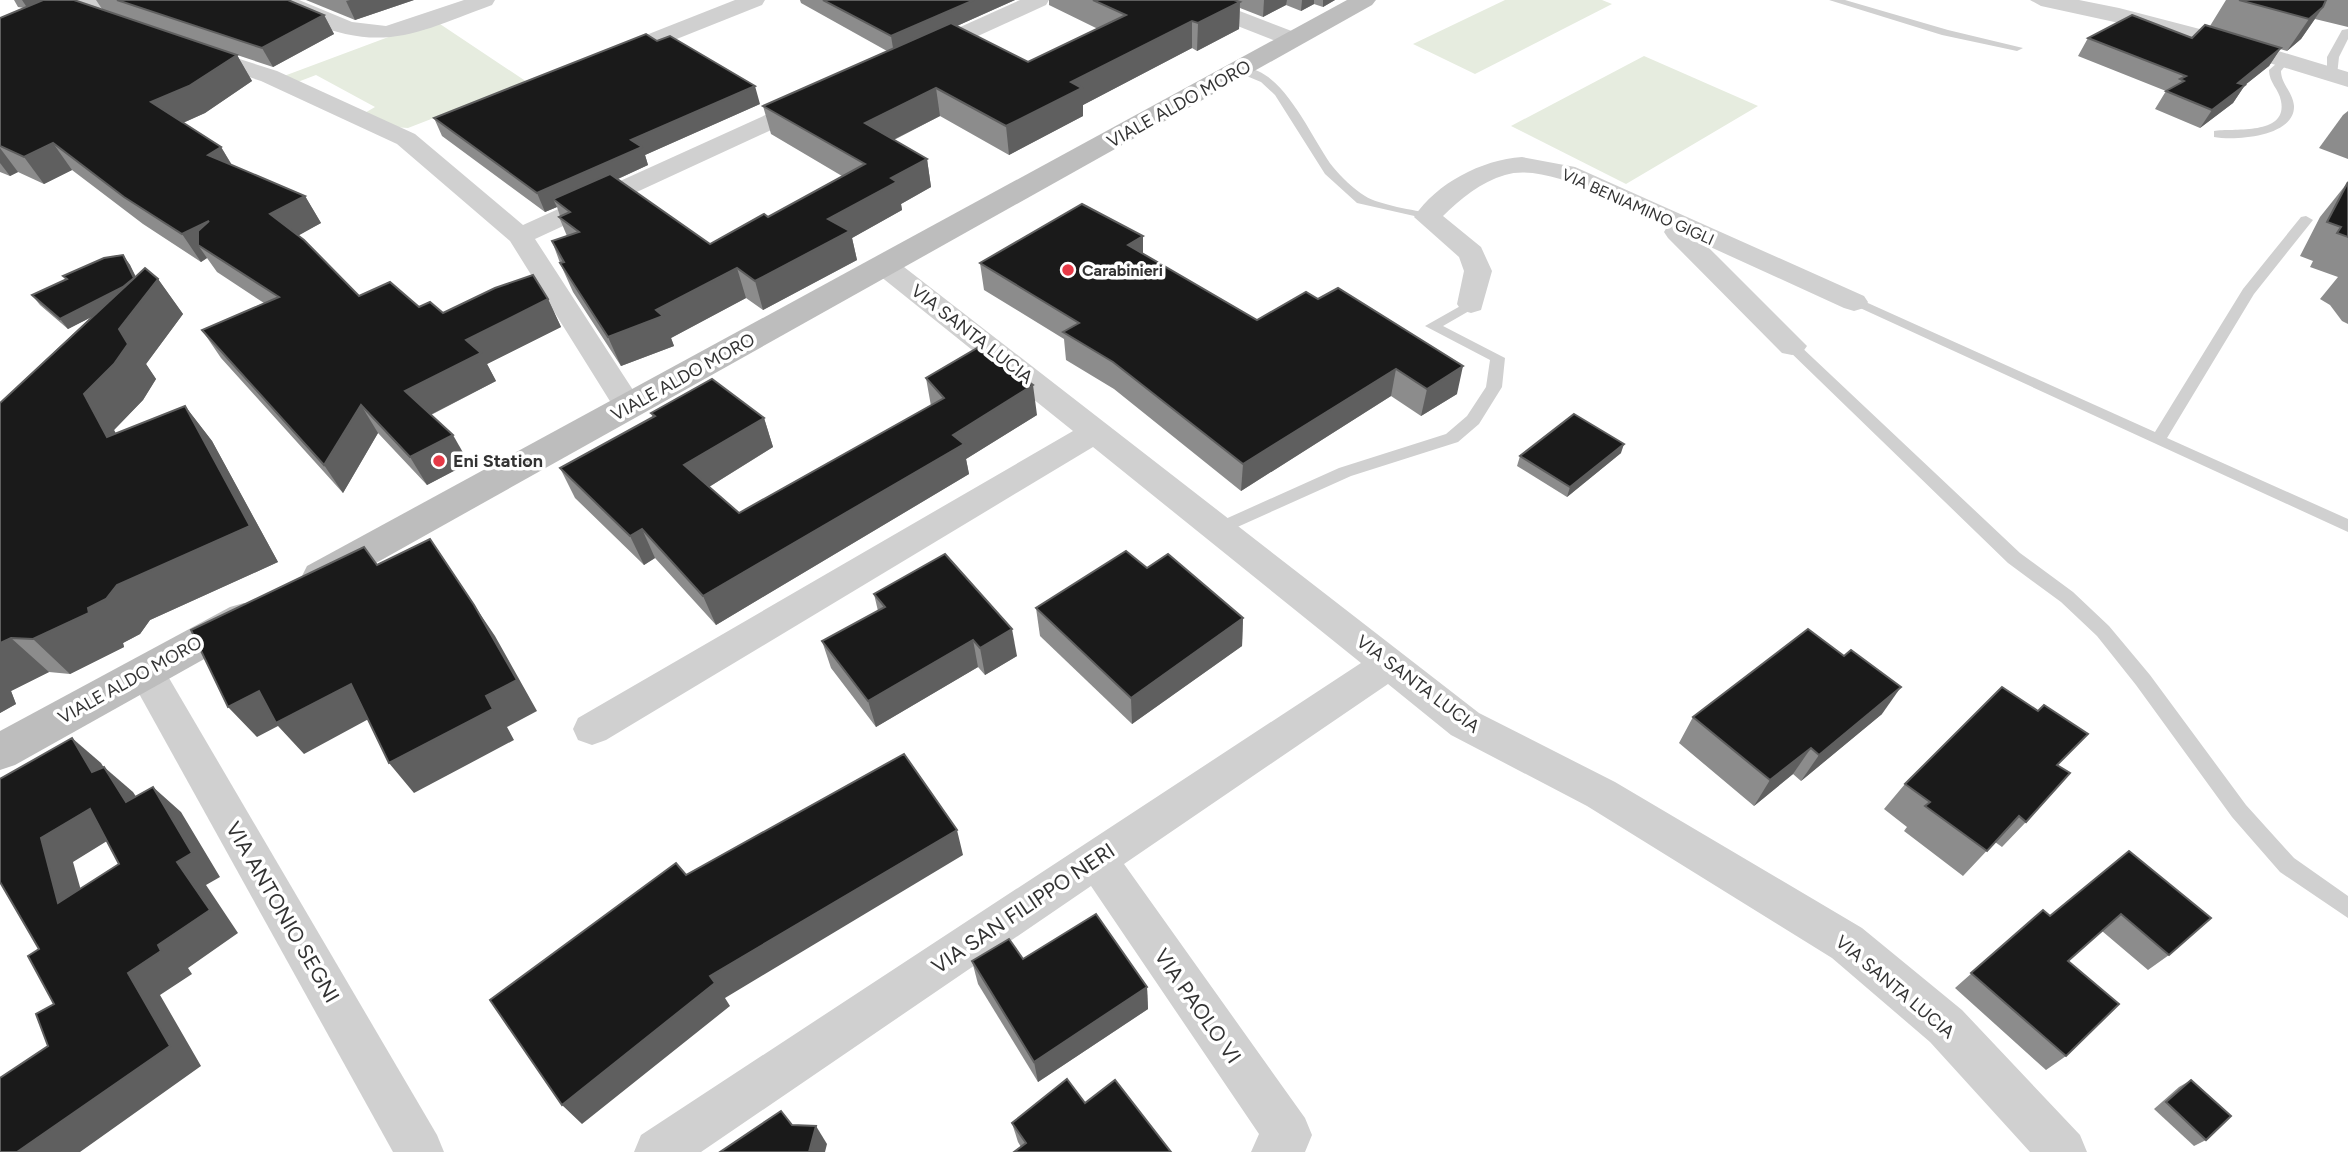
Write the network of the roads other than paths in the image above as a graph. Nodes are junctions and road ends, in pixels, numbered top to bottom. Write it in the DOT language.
graph roads {
  1 [pos="283,0"];
  2 [pos="484,0"];
  3 [pos="754,0"];
  4 [pos="1038,0"];
  5 [pos="1364,0"];
  6 [pos="1834,0"];
  7 [pos="2041,0"];
  8 [pos="1207,2"];
  9 [pos="2098,5"];
  10 [pos="108,11"];
  11 [pos="0,26"];
  12 [pos="2346,32"];
  13 [pos="1294,40"];
  14 [pos="176,45"];
  15 [pos="2017,48"];
  16 [pos="2284,60"];
  17 [pos="899,63"];
  18 [pos="586,67"];
  19 [pos="1241,70"];
  20 [pos="2342,78"];
  21 [pos="836,92"];
  22 [pos="431,129"];
  23 [pos="2218,134"];
  24 [pos="405,139"];
  25 [pos="1660,215"];
  26 [pos="1427,217"];
  27 [pos="2306,220"];
  28 [pos="520,236"];
  29 [pos="885,266"];
  30 [pos="1854,302"];
  31 [pos="1471,304"];
  32 [pos="1792,346"];
  33 [pos="629,407"];
  34 [pos="1095,432"];
  35 [pos="2159,438"];
  36 [pos="2348,526"];
  37 [pos="1219,529"];
  38 [pos="1389,664"];
  39 [pos="146,672"];
  40 [pos="592,729"];
  41 [pos="0,752"];
  42 [pos="1096,859"];
  43 [pos="2348,908"];
  44 [pos="421,1152"];
  45 [pos="658,1152"];
  46 [pos="1275,1152"];
  47 [pos="2063,1152"];
  1 -- 2 [label="street"];
  3 -- 18 [label="street"];
  4 -- 17 [label="street"];
  5 -- 13 [label="main road, VIALE ALDO MORO"];
  6 -- 15 [label="lane"];
  7 -- 9 [label="street"];
  8 -- 13 [label="street"];
  9 -- 16 [label="street"];
  10 -- 11 [label="street"];
  12 -- 20 [label="lane"];
  13 -- 19 [label="main road, VIALE ALDO MORO"];
  14 -- 24 [label="street"];
  16 -- 20 [label="street"];
  16 -- 23 [label="lane"];
  19 -- 26 [label="lane"];
  19 -- 29 [label="main road, VIALE ALDO MORO"];
  21 -- 28 [label="street"];
  22 -- 24 [label="street"];
  24 -- 28 [label="street"];
  25 -- 26 [label="street, VIA BENIAMINO GIGLI"];
  25 -- 30 [label="street, VIA BENIAMINO GIGLI"];
  25 -- 32 [label="street"];
  26 -- 31 [label="street"];
  27 -- 35 [label="lane"];
  28 -- 33 [label="street"];
  29 -- 33 [label="main road, VIALE ALDO MORO"];
  29 -- 34 [label="street, VIA SANTA LUCIA"];
  30 -- 35 [label="lane"];
  31 -- 37 [label="lane"];
  32 -- 43 [label="lane"];
  33 -- 39 [label="main road, VIALE ALDO MORO"];
  34 -- 37 [label="street, VIA SANTA LUCIA"];
  34 -- 40 [label="street"];
  35 -- 36 [label="lane"];
  37 -- 38 [label="street, VIA SANTA LUCIA"];
  38 -- 42 [label="street, VIA SAN FILIPPO NERI"];
  38 -- 47 [label="street, VIA SANTA LUCIA"];
  39 -- 41 [label="main road, VIALE ALDO MORO"];
  39 -- 44 [label="street, VIA ANTONIO SEGNI"];
  42 -- 45 [label="street, VIA SAN FILIPPO NERI"];
  42 -- 46 [label="street, VIA PAOLO VI"];
}
